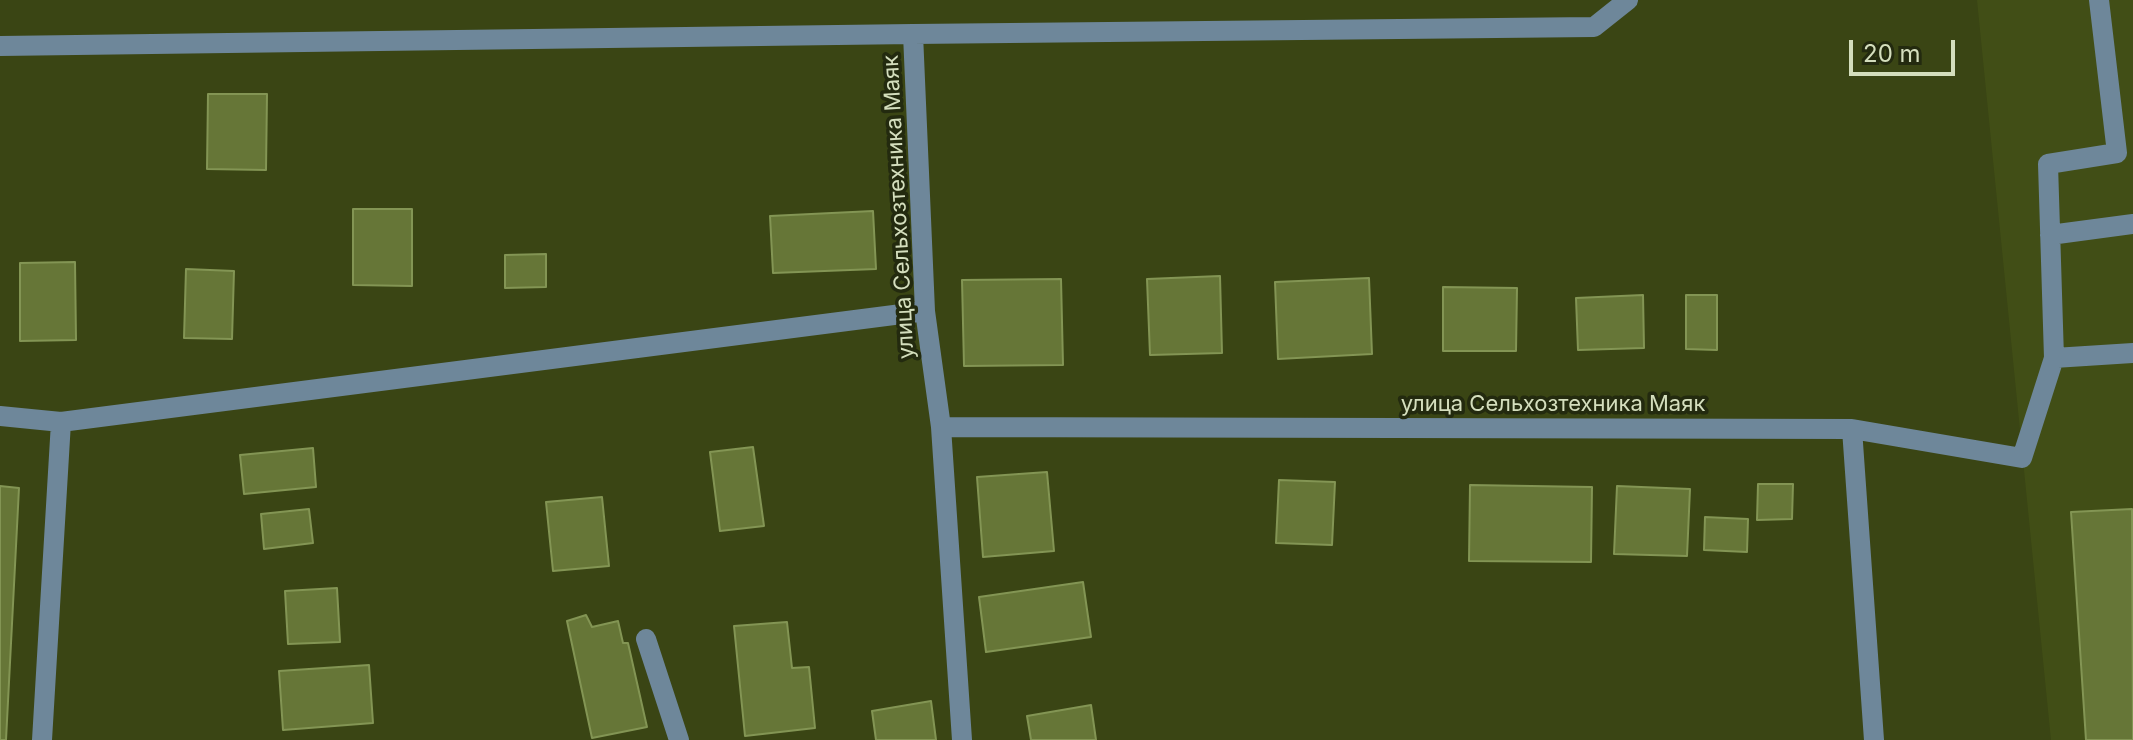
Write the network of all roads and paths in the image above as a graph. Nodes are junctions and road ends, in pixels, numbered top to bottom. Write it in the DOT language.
graph roads {
  1 [pos="1628,0"];
  2 [pos="2099,0"];
  3 [pos="913,34"];
  4 [pos="0,46"];
  5 [pos="2133,224"];
  6 [pos="2050,235"];
  7 [pos="925,311"];
  8 [pos="2133,353"];
  9 [pos="2054,358"];
  10 [pos="0,416"];
  11 [pos="61,422"];
  12 [pos="941,427"];
  13 [pos="1852,429"];
  14 [pos="646,639"];
  15 [pos="42,740"];
  16 [pos="679,740"];
  17 [pos="962,740"];
  18 [pos="1874,740"];
  1 -- 3 [label="street"];
  2 -- 6 [label="street"];
  3 -- 4 [label="street, улица Сельхозтехника Маяк"];
  3 -- 7 [label="street, улица Сельхозтехника Маяк"];
  5 -- 6 [label="street"];
  6 -- 9 [label="street"];
  7 -- 11 [label="street"];
  7 -- 12 [label="street, улица Сельхозтехника Маяк"];
  8 -- 9 [label="street"];
  9 -- 13 [label="street, улица Сельхозтехника Маяк"];
  10 -- 11 [label="street"];
  11 -- 15 [label="street"];
  12 -- 13 [label="street, улица Сельхозтехника Маяк"];
  12 -- 17 [label="street, улица Сельхозтехника Маяк"];
  13 -- 18 [label="street"];
  14 -- 16 [label="street"];
}
